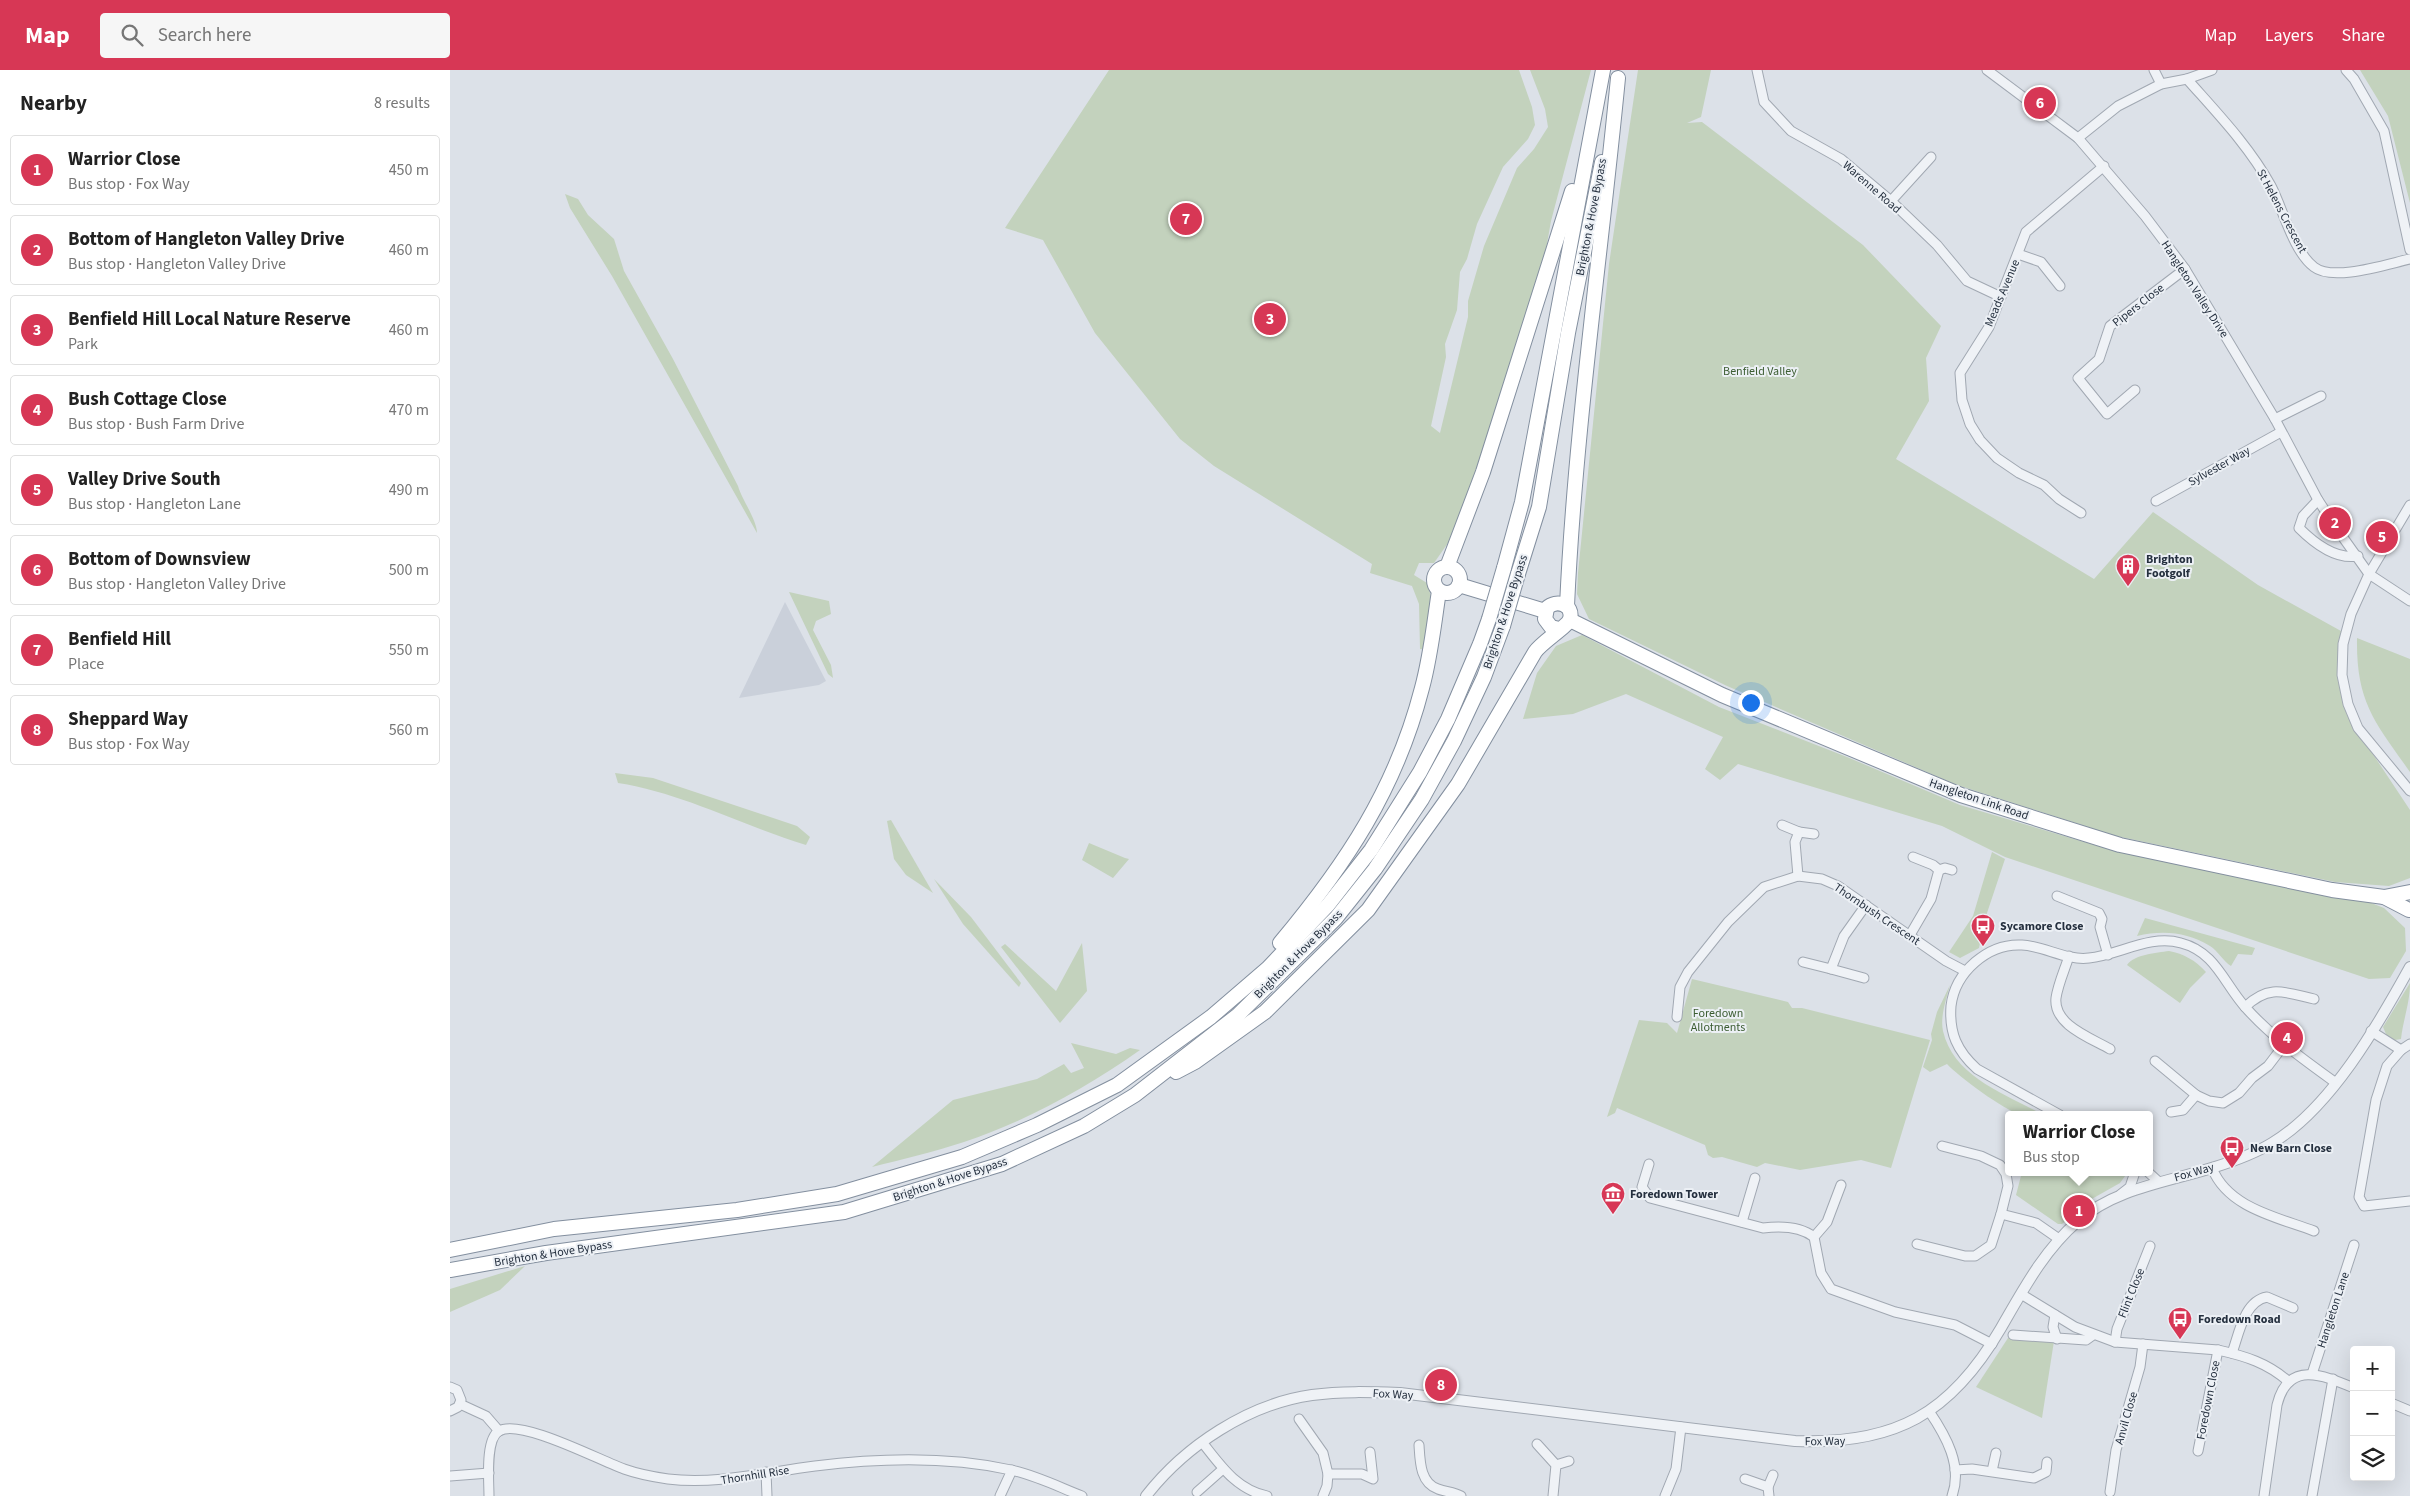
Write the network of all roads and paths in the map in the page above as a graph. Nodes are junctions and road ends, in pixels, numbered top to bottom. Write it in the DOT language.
graph roads {
  1 [pos="1603,70"];
  2 [pos="1757,70"];
  3 [pos="1987,70"];
  4 [pos="2154,70"];
  5 [pos="2212,70"];
  6 [pos="2346,70"];
  7 [pos="1619,74"];
  8 [pos="2187,79"];
  9 [pos="2161,84"];
  10 [pos="1591,132"];
  11 [pos="2078,138"];
  12 [pos="1931,157"];
  13 [pos="2104,166"];
  14 [pos="1891,201"];
  15 [pos="2410,250"];
  16 [pos="2018,254"];
  17 [pos="2410,259"];
  18 [pos="2184,269"];
  19 [pos="2060,286"];
  20 [pos="2001,297"];
  21 [pos="2135,390"];
  22 [pos="2320,396"];
  23 [pos="2275,419"];
  24 [pos="2281,432"];
  25 [pos="2156,500"];
  26 [pos="2318,500"];
  27 [pos="2410,505"];
  28 [pos="2081,513"];
  29 [pos="2358,556"];
  30 [pos="1446,567"];
  31 [pos="2369,574"];
  32 [pos="1459,585"];
  33 [pos="1439,591"];
  34 [pos="2410,601"];
  35 [pos="1545,611"];
  36 [pos="1565,618"];
  37 [pos="2410,791"];
  38 [pos="1782,825"];
  39 [pos="1799,832"];
  40 [pos="1814,834"];
  41 [pos="1913,857"];
  42 [pos="1939,870"];
  43 [pos="1952,870"];
  44 [pos="1798,876"];
  45 [pos="2410,892"];
  46 [pos="2057,896"];
  47 [pos="2384,897"];
  48 [pos="1866,905"];
  49 [pos="2410,906"];
  50 [pos="1910,935"];
  51 [pos="2108,955"];
  52 [pos="2069,956"];
  53 [pos="1803,962"];
  54 [pos="2410,966"];
  55 [pos="1831,969"];
  56 [pos="1965,972"];
  57 [pos="1864,978"];
  58 [pos="2314,999"];
  59 [pos="2245,1007"];
  60 [pos="1677,1016"];
  61 [pos="1211,1017"];
  62 [pos="2371,1031"];
  63 [pos="2410,1044"];
  64 [pos="2284,1045"];
  65 [pos="2110,1049"];
  66 [pos="2401,1050"];
  67 [pos="2154,1061"];
  68 [pos="2336,1083"];
  69 [pos="1135,1095"];
  70 [pos="2196,1095"];
  71 [pos="2053,1111"];
  72 [pos="2170,1112"];
  73 [pos="1942,1146"];
  74 [pos="1648,1164"];
  75 [pos="2212,1168"];
  76 [pos="2005,1172"];
  77 [pos="2006,1176"];
  78 [pos="2134,1176"];
  79 [pos="2152,1176"];
  80 [pos="1755,1178"];
  81 [pos="2159,1182"];
  82 [pos="1841,1185"];
  83 [pos="2117,1197"];
  84 [pos="2410,1201"];
  85 [pos="2001,1214"];
  86 [pos="1742,1222"];
  87 [pos="2314,1231"];
  88 [pos="1814,1237"];
  89 [pos="2059,1239"];
  90 [pos="1917,1244"];
  91 [pos="2354,1245"];
  92 [pos="2150,1246"];
  93 [pos="450,1250"];
  94 [pos="450,1270"];
  95 [pos="2022,1294"];
  96 [pos="2293,1308"];
  97 [pos="2055,1315"];
  98 [pos="2013,1334"];
  99 [pos="2093,1336"];
  100 [pos="2058,1339"];
  101 [pos="2115,1342"];
  102 [pos="1992,1344"];
  103 [pos="2143,1344"];
  104 [pos="2218,1350"];
  105 [pos="2232,1353"];
  106 [pos="2312,1374"];
  107 [pos="2333,1380"];
  108 [pos="2289,1382"];
  109 [pos="2350,1386"];
  110 [pos="450,1387"];
  111 [pos="460,1404"];
  112 [pos="2395,1405"];
  113 [pos="450,1411"];
  114 [pos="1929,1411"];
  115 [pos="2410,1411"];
  116 [pos="1299,1419"];
  117 [pos="1681,1426"];
  118 [pos="499,1431"];
  119 [pos="1202,1442"];
  120 [pos="1537,1444"];
  121 [pos="1419,1445"];
  122 [pos="2198,1451"];
  123 [pos="1370,1452"];
  124 [pos="1996,1453"];
  125 [pos="1568,1461"];
  126 [pos="2047,1462"];
  127 [pos="1556,1466"];
  128 [pos="1223,1469"];
  129 [pos="1012,1470"];
  130 [pos="1955,1470"];
  131 [pos="1992,1471"];
  132 [pos="766,1472"];
  133 [pos="489,1474"];
  134 [pos="1328,1474"];
  135 [pos="1773,1475"];
  136 [pos="450,1476"];
  137 [pos="1745,1479"];
  138 [pos="1197,1492"];
  139 [pos="1768,1492"];
  140 [pos="2110,1492"];
  141 [pos="489,1496"];
  142 [pos="767,1496"];
  143 [pos="1000,1496"];
  144 [pos="1082,1496"];
  145 [pos="1146,1496"];
  146 [pos="1268,1496"];
  147 [pos="1324,1496"];
  148 [pos="1461,1496"];
  149 [pos="1552,1496"];
  150 [pos="1665,1496"];
  151 [pos="1952,1496"];
  152 [pos="2264,1496"];
  153 [pos="2312,1496"];
  1 -- 10 [label="highway, Brighton & Hove Bypass"];
  2 -- 14 [label="street, Warenne Road"];
  3 -- 11 [label="street, Hangleton Valley Drive"];
  4 -- 9 [label="street"];
  5 -- 8 [label="street"];
  6 -- 15 [label="street"];
  7 -- 36 [label="highway"];
  7 -- 69 [label="highway, Brighton & Hove Bypass, bridge"];
  8 -- 9 [label="street"];
  8 -- 17 [label="street, St Helens Crescent"];
  9 -- 11 [label="street"];
  10 -- 30 [label="highway"];
  10 -- 61 [label="highway, Brighton & Hove Bypass, bridge"];
  11 -- 13 [label="street, Hangleton Valley Drive"];
  12 -- 14 [label="street"];
  13 -- 16 [label="street, Meads Avenue"];
  13 -- 18 [label="street, Hangleton Valley Drive"];
  14 -- 20 [label="street, Warenne Road"];
  16 -- 19 [label="street"];
  16 -- 20 [label="street, Meads Avenue"];
  18 -- 21 [label="street, Pipers Close"];
  18 -- 23 [label="street, Hangleton Valley Drive"];
  20 -- 28 [label="street, Meads Avenue"];
  22 -- 23 [label="street"];
  23 -- 24 [label="street, Hangleton Valley Drive"];
  24 -- 25 [label="street, Sylvester Way"];
  24 -- 26 [label="street, Hangleton Valley Drive"];
  26 -- 29 [label="street, Hangleton Valley Drive"];
  26 -- 29 [label="street"];
  27 -- 31 [label="street"];
  29 -- 31 [label="street, Hangleton Valley Drive"];
  30 -- 32 [label="highway"];
  30 -- 33 [label="highway"];
  31 -- 34 [label="street, Hangleton Valley Drive"];
  31 -- 37 [label="street"];
  32 -- 33 [label="highway"];
  32 -- 35 [label="highway"];
  33 -- 61 [label="highway"];
  35 -- 36 [label="highway"];
  35 -- 36 [label="highway"];
  36 -- 47 [label="highway, Hangleton Link Road"];
  36 -- 69 [label="highway"];
  38 -- 39 [label="street"];
  39 -- 40 [label="street"];
  39 -- 44 [label="street"];
  41 -- 42 [label="street"];
  42 -- 43 [label="street"];
  42 -- 50 [label="street"];
  44 -- 48 [label="street, Thornbush Crescent"];
  44 -- 60 [label="street, Thornbush Crescent"];
  45 -- 47 [label="highway, Hangleton Link Road"];
  46 -- 51 [label="street"];
  47 -- 49 [label="highway, Hangleton Link Road"];
  48 -- 50 [label="street, Thornbush Crescent"];
  48 -- 55 [label="street"];
  50 -- 56 [label="street, Thornbush Crescent"];
  51 -- 52 [label="street"];
  51 -- 59 [label="street"];
  52 -- 56 [label="street"];
  52 -- 65 [label="street"];
  53 -- 55 [label="street"];
  54 -- 62 [label="street"];
  55 -- 57 [label="street"];
  56 -- 71 [label="street"];
  58 -- 59 [label="street"];
  59 -- 64 [label="street"];
  61 -- 93 [label="highway, Brighton & Hove Bypass"];
  62 -- 66 [label="street"];
  62 -- 68 [label="street, Fox Way"];
  63 -- 66 [label="street"];
  64 -- 68 [label="street"];
  64 -- 70 [label="street"];
  66 -- 84 [label="street"];
  67 -- 70 [label="street"];
  68 -- 75 [label="street, Fox Way"];
  69 -- 94 [label="highway, Brighton & Hove Bypass"];
  70 -- 72 [label="street"];
  73 -- 76 [label="street"];
  74 -- 86 [label="street"];
  75 -- 81 [label="street, Fox Way"];
  75 -- 87 [label="street"];
  77 -- 85 [label="street"];
  78 -- 83 [label="street"];
  79 -- 81 [label="street"];
  80 -- 86 [label="street"];
  81 -- 83 [label="street, Fox Way"];
  82 -- 88 [label="street"];
  83 -- 89 [label="street, Fox Way"];
  85 -- 89 [label="street"];
  85 -- 90 [label="street"];
  86 -- 88 [label="street"];
  88 -- 102 [label="street"];
  89 -- 95 [label="street, Fox Way"];
  91 -- 106 [label="street, Hangleton Lane"];
  92 -- 101 [label="street, Flint Close"];
  95 -- 97 [label="street"];
  95 -- 102 [label="street, Fox Way"];
  96 -- 105 [label="street"];
  97 -- 99 [label="street"];
  97 -- 100 [label="street"];
  98 -- 100 [label="street"];
  99 -- 100 [label="street"];
  99 -- 101 [label="street"];
  101 -- 103 [label="street"];
  102 -- 114 [label="street, Fox Way"];
  103 -- 104 [label="street"];
  103 -- 140 [label="street, Anvil Close"];
  104 -- 105 [label="street"];
  104 -- 122 [label="street, Foredown Close"];
  105 -- 108 [label="street"];
  106 -- 107 [label="street"];
  106 -- 108 [label="street"];
  107 -- 109 [label="street"];
  107 -- 153 [label="street"];
  108 -- 152 [label="street"];
  110 -- 111 [label="street"];
  111 -- 113 [label="street"];
  111 -- 118 [label="street"];
  112 -- 115 [label="street"];
  114 -- 117 [label="street, Fox Way"];
  114 -- 130 [label="street"];
  116 -- 134 [label="street"];
  117 -- 119 [label="street, Fox Way"];
  117 -- 150 [label="street"];
  118 -- 132 [label="street, Thornhill Rise"];
  118 -- 133 [label="street"];
  119 -- 128 [label="street"];
  119 -- 145 [label="street, Fox Way"];
  120 -- 127 [label="street"];
  121 -- 148 [label="street"];
  123 -- 134 [label="street"];
  124 -- 131 [label="street"];
  125 -- 127 [label="street"];
  126 -- 131 [label="street"];
  127 -- 149 [label="street"];
  128 -- 138 [label="street"];
  128 -- 146 [label="street"];
  129 -- 132 [label="street, Thornhill Rise"];
  129 -- 143 [label="street"];
  129 -- 144 [label="street, Thornhill Rise"];
  130 -- 131 [label="street"];
  130 -- 151 [label="street"];
  132 -- 142 [label="street"];
  133 -- 136 [label="street"];
  133 -- 141 [label="street"];
  134 -- 147 [label="street"];
  135 -- 139 [label="street"];
  137 -- 139 [label="street"];
}
